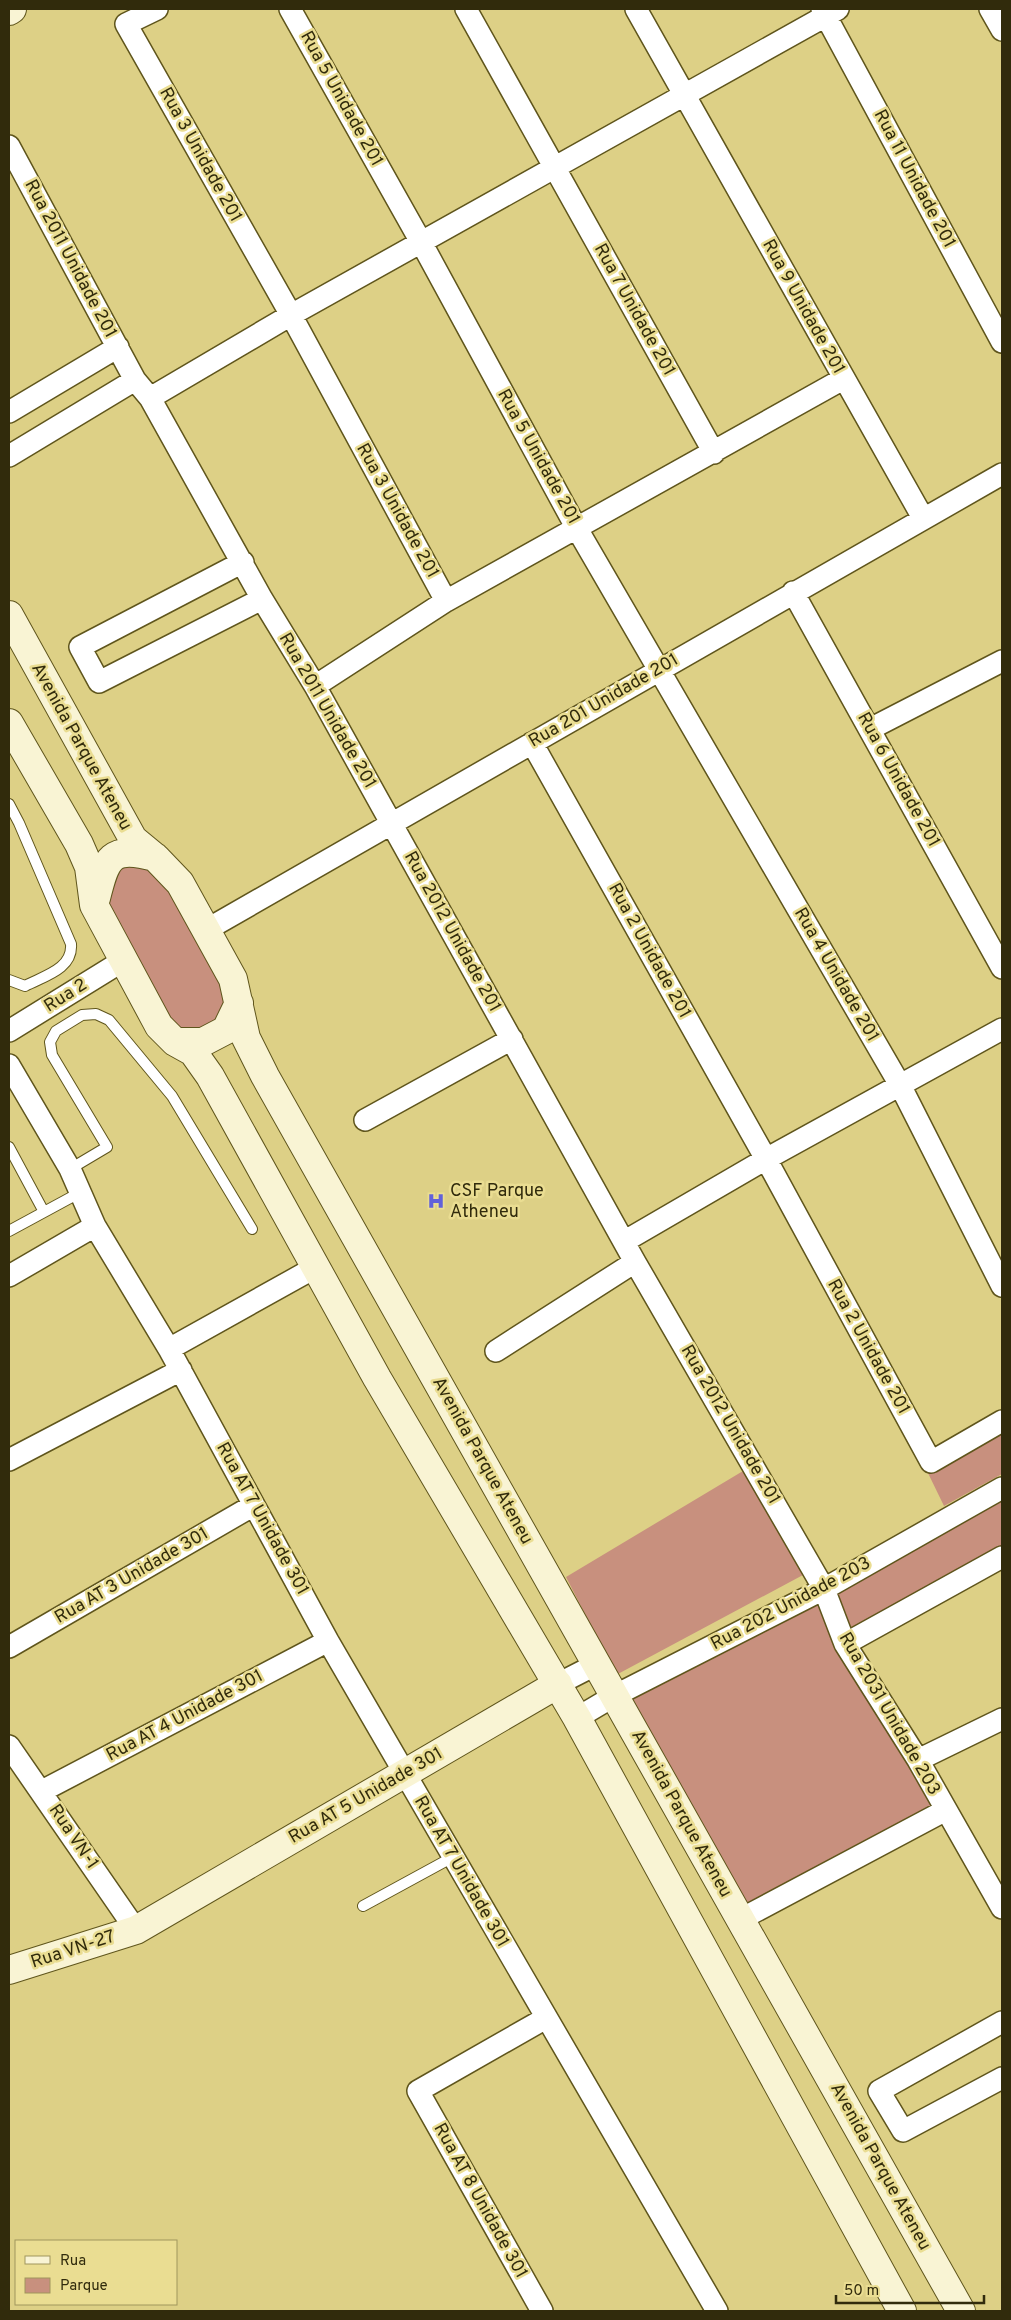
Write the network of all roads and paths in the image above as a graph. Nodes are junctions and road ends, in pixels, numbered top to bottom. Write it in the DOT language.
graph roads {
  1 [pos="12,9"];
  2 [pos="157,9"];
  3 [pos="290,9"];
  4 [pos="466,9"];
  5 [pos="636,9"];
  6 [pos="990,9"];
  7 [pos="9,11"];
  8 [pos="828,11"];
  9 [pos="1002,30"];
  10 [pos="684,94"];
  11 [pos="9,146"];
  12 [pos="553,168"];
  13 [pos="421,242"];
  14 [pos="291,315"];
  15 [pos="1002,342"];
  16 [pos="118,347"];
  17 [pos="843,379"];
  18 [pos="135,380"];
  19 [pos="150,398"];
  20 [pos="9,412"];
  21 [pos="714,453"];
  22 [pos="9,456"];
  23 [pos="1002,474"];
  24 [pos="923,518"];
  25 [pos="576,527"];
  26 [pos="243,562"];
  27 [pos="793,592"];
  28 [pos="262,599"];
  29 [pos="446,601"];
  30 [pos="9,615"];
  31 [pos="1002,661"];
  32 [pos="658,670"];
  33 [pos="315,686"];
  34 [pos="9,724"];
  35 [pos="870,729"];
  36 [pos="532,742"];
  37 [pos="9,804"];
  38 [pos="391,825"];
  39 [pos="156,858"];
  40 [pos="94,905"];
  41 [pos="206,930"];
  42 [pos="124,960"];
  43 [pos="1002,968"];
  44 [pos="9,980"];
  45 [pos="239,1003"];
  46 [pos="1002,1029"];
  47 [pos="9,1031"];
  48 [pos="512,1039"];
  49 [pos="175,1042"];
  50 [pos="9,1065"];
  51 [pos="900,1085"];
  52 [pos="365,1120"];
  53 [pos="9,1147"];
  54 [pos="766,1159"];
  55 [pos="70,1169"];
  56 [pos="81,1192"];
  57 [pos="44,1212"];
  58 [pos="96,1226"];
  59 [pos="252,1229"];
  60 [pos="9,1230"];
  61 [pos="625,1241"];
  62 [pos="635,1262"];
  63 [pos="316,1267"];
  64 [pos="9,1276"];
  65 [pos="1002,1286"];
  66 [pos="169,1349"];
  67 [pos="496,1351"];
  68 [pos="181,1370"];
  69 [pos="1002,1421"];
  70 [pos="9,1460"];
  71 [pos="1002,1488"];
  72 [pos="254,1505"];
  73 [pos="1002,1557"];
  74 [pos="824,1589"];
  75 [pos="328,1641"];
  76 [pos="845,1644"];
  77 [pos="9,1647"];
  78 [pos="597,1664"];
  79 [pos="558,1684"];
  80 [pos="614,1696"];
  81 [pos="577,1718"];
  82 [pos="1002,1719"];
  83 [pos="9,1746"];
  84 [pos="918,1760"];
  85 [pos="405,1774"];
  86 [pos="42,1791"];
  87 [pos="946,1810"];
  88 [pos="453,1857"];
  89 [pos="363,1906"];
  90 [pos="1002,1908"];
  91 [pos="741,1919"];
  92 [pos="136,1930"];
  93 [pos="9,1970"];
  94 [pos="546,2018"];
  95 [pos="1002,2022"];
  96 [pos="1002,2078"];
  97 [pos="542,2311"];
  98 [pos="717,2311"];
  99 [pos="902,2311"];
  100 [pos="961,2311"];
  1 -- 7 [label="street"];
  2 -- 14 [label="street, Rua 3 Unidade 201"];
  3 -- 13 [label="street, Rua 5 Unidade 201"];
  4 -- 12 [label="street, Rua 7 Unidade 201"];
  5 -- 10 [label="street, Rua 9 Unidade 201"];
  6 -- 9 [label="street"];
  8 -- 10 [label="street, Rua 11 Unidade 201"];
  8 -- 15 [label="street, Rua 11 Unidade 201"];
  10 -- 12 [label="street"];
  10 -- 17 [label="street, Rua 9 Unidade 201"];
  11 -- 16 [label="street, Rua 2011 Unidade 201"];
  12 -- 13 [label="street"];
  12 -- 21 [label="street, Rua 7 Unidade 201"];
  13 -- 14 [label="street"];
  13 -- 25 [label="street, Rua 5 Unidade 201"];
  14 -- 19 [label="street"];
  14 -- 29 [label="street, Rua 3 Unidade 201"];
  16 -- 18 [label="street, Rua 2011 Unidade 201"];
  16 -- 20 [label="street, Rua 2011 Unidade 201"];
  17 -- 21 [label="street"];
  17 -- 24 [label="street, Rua 9 Unidade 201"];
  18 -- 19 [label="street, Rua 2011 Unidade 201"];
  18 -- 22 [label="street"];
  19 -- 26 [label="street, Rua 2011 Unidade 201"];
  21 -- 25 [label="street"];
  23 -- 24 [label="street, Rua 201 Unidade 201"];
  24 -- 27 [label="street, Rua 201 Unidade 201"];
  25 -- 29 [label="street"];
  25 -- 32 [label="street, Rua 5 Unidade 201"];
  26 -- 28 [label="street, Rua 2011 Unidade 201"];
  26 -- 28 [label="street"];
  27 -- 32 [label="street, Rua 201 Unidade 201"];
  27 -- 35 [label="street, Rua 6 Unidade 201"];
  28 -- 33 [label="street, Rua 2011 Unidade 201"];
  29 -- 33 [label="street"];
  30 -- 39 [label="street, Avenida Parque Ateneu"];
  31 -- 35 [label="street"];
  32 -- 36 [label="street, Rua 201 Unidade 201"];
  32 -- 51 [label="street, Rua 4 Unidade 201"];
  33 -- 38 [label="street, Rua 2011 Unidade 201"];
  34 -- 40 [label="street"];
  35 -- 43 [label="street, Rua 6 Unidade 201"];
  36 -- 38 [label="street, Rua 201 Unidade 201"];
  36 -- 54 [label="street, Rua 2 Unidade 201"];
  37 -- 44 [label="lane"];
  38 -- 41 [label="street, Rua 201 Unidade 201"];
  38 -- 48 [label="street, Rua 2012 Unidade 201"];
  39 -- 40 [label="street"];
  39 -- 41 [label="street, Avenida Parque Ateneu"];
  40 -- 42 [label="street"];
  41 -- 45 [label="street, Avenida Parque Ateneu"];
  42 -- 47 [label="street, Rua 2"];
  42 -- 49 [label="street"];
  45 -- 49 [label="street"];
  45 -- 78 [label="street, Avenida Parque Ateneu"];
  46 -- 51 [label="street"];
  48 -- 52 [label="street"];
  48 -- 61 [label="street, Rua 2012 Unidade 201"];
  49 -- 63 [label="street"];
  50 -- 55 [label="street, Rua AT 7 Unidade 301"];
  51 -- 54 [label="street"];
  51 -- 65 [label="street, Rua 4 Unidade 201"];
  53 -- 57 [label="lane"];
  54 -- 61 [label="street"];
  54 -- 69 [label="street, Rua 2 Unidade 201"];
  55 -- 56 [label="street, Rua AT 7 Unidade 301"];
  55 -- 59 [label="lane"];
  56 -- 57 [label="lane"];
  56 -- 58 [label="street, Rua AT 7 Unidade 301"];
  57 -- 60 [label="lane"];
  58 -- 64 [label="street"];
  58 -- 66 [label="street, Rua AT 7 Unidade 301"];
  61 -- 62 [label="street, Rua 2012 Unidade 201"];
  62 -- 67 [label="street"];
  62 -- 74 [label="street, Rua 2012 Unidade 201"];
  63 -- 66 [label="street"];
  63 -- 79 [label="street"];
  66 -- 68 [label="street, Rua AT 7 Unidade 301"];
  68 -- 70 [label="street"];
  68 -- 72 [label="street, Rua AT 7 Unidade 301"];
  71 -- 74 [label="street, Rua 202 Unidade 203"];
  72 -- 75 [label="street, Rua AT 7 Unidade 301"];
  72 -- 77 [label="street, Rua AT 3 Unidade 301"];
  73 -- 76 [label="street"];
  74 -- 76 [label="street, Rua 2031 Unidade 203"];
  74 -- 80 [label="street, Rua 202 Unidade 203"];
  75 -- 85 [label="street, Rua AT 7 Unidade 301"];
  75 -- 86 [label="street, Rua AT 4 Unidade 301"];
  76 -- 84 [label="street, Rua 2031 Unidade 203"];
  78 -- 79 [label="street, Rua AT 5 Unidade 301"];
  78 -- 80 [label="street, Avenida Parque Ateneu"];
  79 -- 81 [label="street"];
  79 -- 85 [label="street, Rua AT 5 Unidade 301"];
  80 -- 81 [label="street, Rua 202 Unidade 203"];
  80 -- 91 [label="street, Avenida Parque Ateneu"];
  81 -- 99 [label="street"];
  82 -- 84 [label="street"];
  83 -- 86 [label="street, Rua VN-1"];
  84 -- 87 [label="street, Rua 2031 Unidade 203"];
  85 -- 88 [label="street, Rua AT 7 Unidade 301"];
  85 -- 92 [label="street, Rua AT 5 Unidade 301"];
  86 -- 92 [label="street, Rua VN-1"];
  87 -- 90 [label="street, Rua 2031 Unidade 203"];
  87 -- 91 [label="street, Rua 2031 Unidade 203"];
  88 -- 89 [label="lane"];
  88 -- 94 [label="street, Rua AT 7 Unidade 301"];
  91 -- 100 [label="street, Avenida Parque Ateneu"];
  92 -- 93 [label="street, Rua VN-27"];
  94 -- 97 [label="street, Rua AT 8 Unidade 301"];
  94 -- 98 [label="street, Rua AT 7 Unidade 301"];
  95 -- 96 [label="street"];
}
